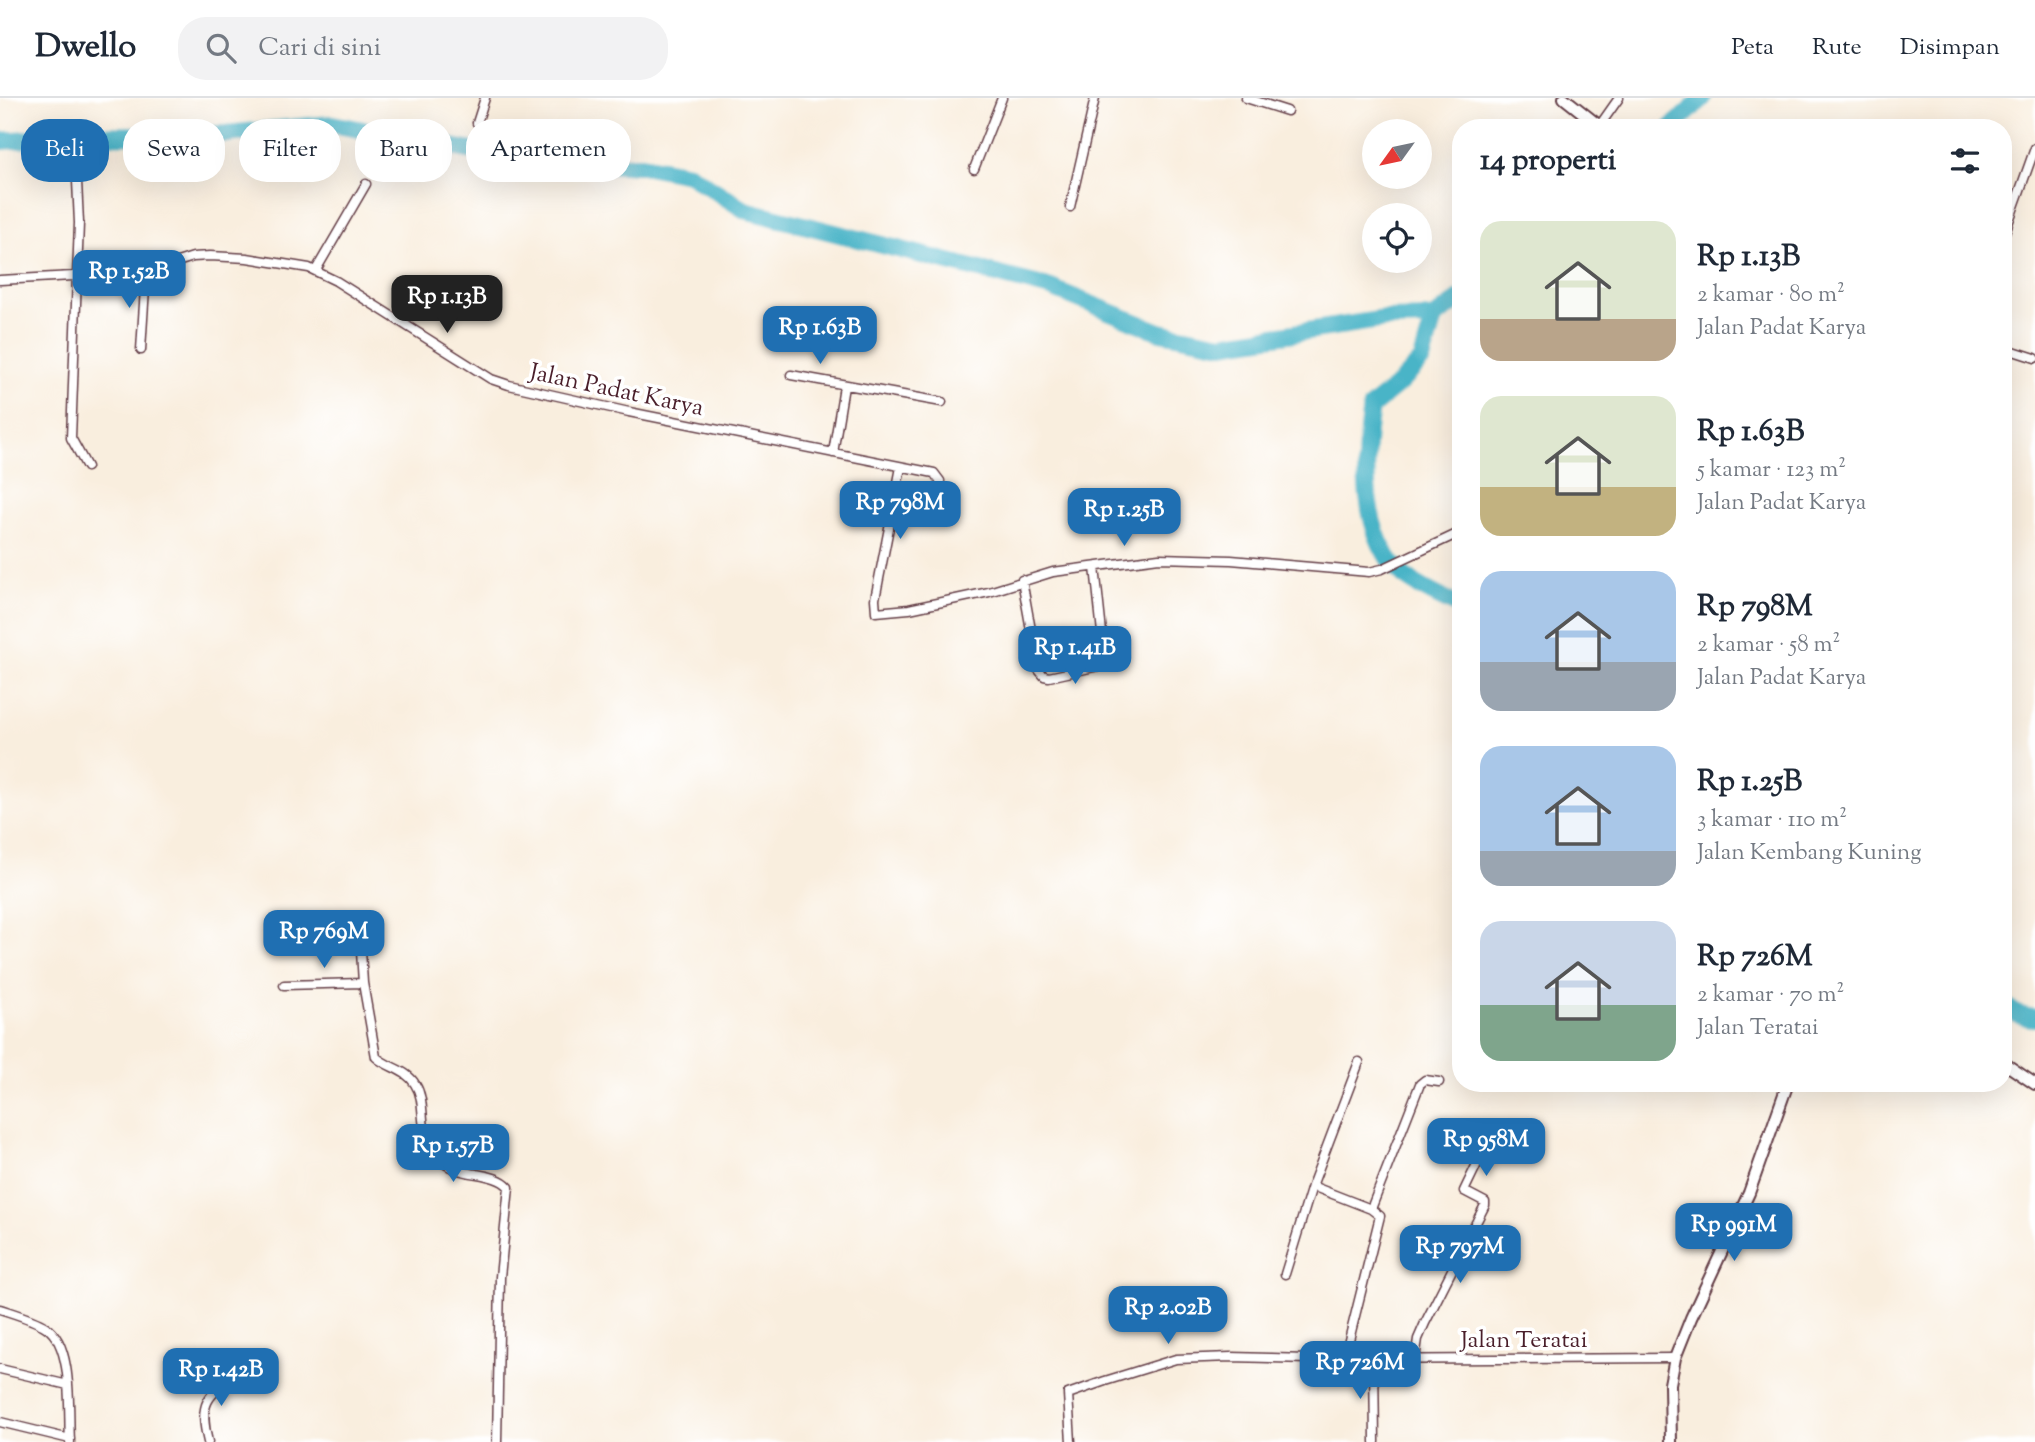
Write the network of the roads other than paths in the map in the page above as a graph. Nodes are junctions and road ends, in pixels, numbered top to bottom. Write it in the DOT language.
graph roads {
  1 [pos="485,98"];
  2 [pos="1002,98"];
  3 [pos="1096,98"];
  4 [pos="1246,98"];
  5 [pos="1564,98"];
  6 [pos="1619,98"];
  7 [pos="1287,111"];
  8 [pos="478,119"];
  9 [pos="1591,119"];
  10 [pos="1606,119"];
  11 [pos="2035,148"];
  12 [pos="974,169"];
  13 [pos="77,182"];
  14 [pos="366,184"];
  15 [pos="1070,207"];
  16 [pos="2012,213"];
  17 [pos="316,271"];
  18 [pos="146,272"];
  19 [pos="76,275"];
  20 [pos="0,280"];
  21 [pos="141,350"];
  22 [pos="2012,351"];
  23 [pos="2035,358"];
  24 [pos="791,375"];
  25 [pos="844,386"];
  26 [pos="942,402"];
  27 [pos="834,453"];
  28 [pos="88,467"];
  29 [pos="901,467"];
  30 [pos="940,481"];
  31 [pos="1452,536"];
  32 [pos="1095,567"];
  33 [pos="1021,580"];
  34 [pos="360,935"];
  35 [pos="363,983"];
  36 [pos="284,985"];
  37 [pos="1359,1062"];
  38 [pos="2012,1068"];
  39 [pos="1439,1082"];
  40 [pos="2035,1084"];
  41 [pos="1785,1092"];
  42 [pos="1490,1136"];
  43 [pos="1312,1186"];
  44 [pos="1371,1209"];
  45 [pos="1285,1274"];
  46 [pos="0,1309"];
  47 [pos="1675,1358"];
  48 [pos="1415,1359"];
  49 [pos="1344,1360"];
  50 [pos="1374,1360"];
  51 [pos="0,1370"];
  52 [pos="239,1375"];
  53 [pos="68,1385"];
  54 [pos="0,1422"];
  55 [pos="70,1441"];
  56 [pos="208,1442"];
  57 [pos="497,1442"];
  58 [pos="1071,1442"];
  59 [pos="1375,1442"];
  60 [pos="1671,1442"];
  1 -- 8 [label="street"];
  2 -- 12 [label="street"];
  3 -- 15 [label="street"];
  4 -- 7 [label="street"];
  5 -- 9 [label="street"];
  6 -- 10 [label="street"];
  11 -- 16 [label="street"];
  13 -- 19 [label="street"];
  14 -- 17 [label="street"];
  17 -- 18 [label="street, Jalan Padat Karya"];
  17 -- 27 [label="street, Jalan Padat Karya"];
  18 -- 19 [label="street, Jalan Padat Karya"];
  18 -- 21 [label="street"];
  19 -- 20 [label="street, Jalan Padat Karya"];
  19 -- 28 [label="street"];
  22 -- 23 [label="street"];
  24 -- 25 [label="street"];
  25 -- 26 [label="street"];
  25 -- 27 [label="street"];
  27 -- 29 [label="street, Jalan Padat Karya"];
  29 -- 30 [label="street, Jalan Padat Karya"];
  29 -- 33 [label="street"];
  31 -- 32 [label="street"];
  32 -- 33 [label="street"];
  32 -- 33 [label="street"];
  34 -- 35 [label="street"];
  35 -- 36 [label="street"];
  35 -- 57 [label="street"];
  37 -- 43 [label="street"];
  38 -- 40 [label="street"];
  39 -- 44 [label="street"];
  41 -- 47 [label="street"];
  42 -- 48 [label="street"];
  43 -- 44 [label="street"];
  43 -- 45 [label="street"];
  44 -- 49 [label="street"];
  46 -- 53 [label="street"];
  47 -- 48 [label="street, Jalan Teratai"];
  47 -- 60 [label="street"];
  48 -- 50 [label="street, Jalan Teratai"];
  49 -- 50 [label="street, Jalan Teratai"];
  49 -- 58 [label="street, Jalan Teratai"];
  50 -- 59 [label="street"];
  51 -- 53 [label="street"];
  52 -- 56 [label="street"];
  53 -- 55 [label="street"];
  54 -- 55 [label="street"];
}
